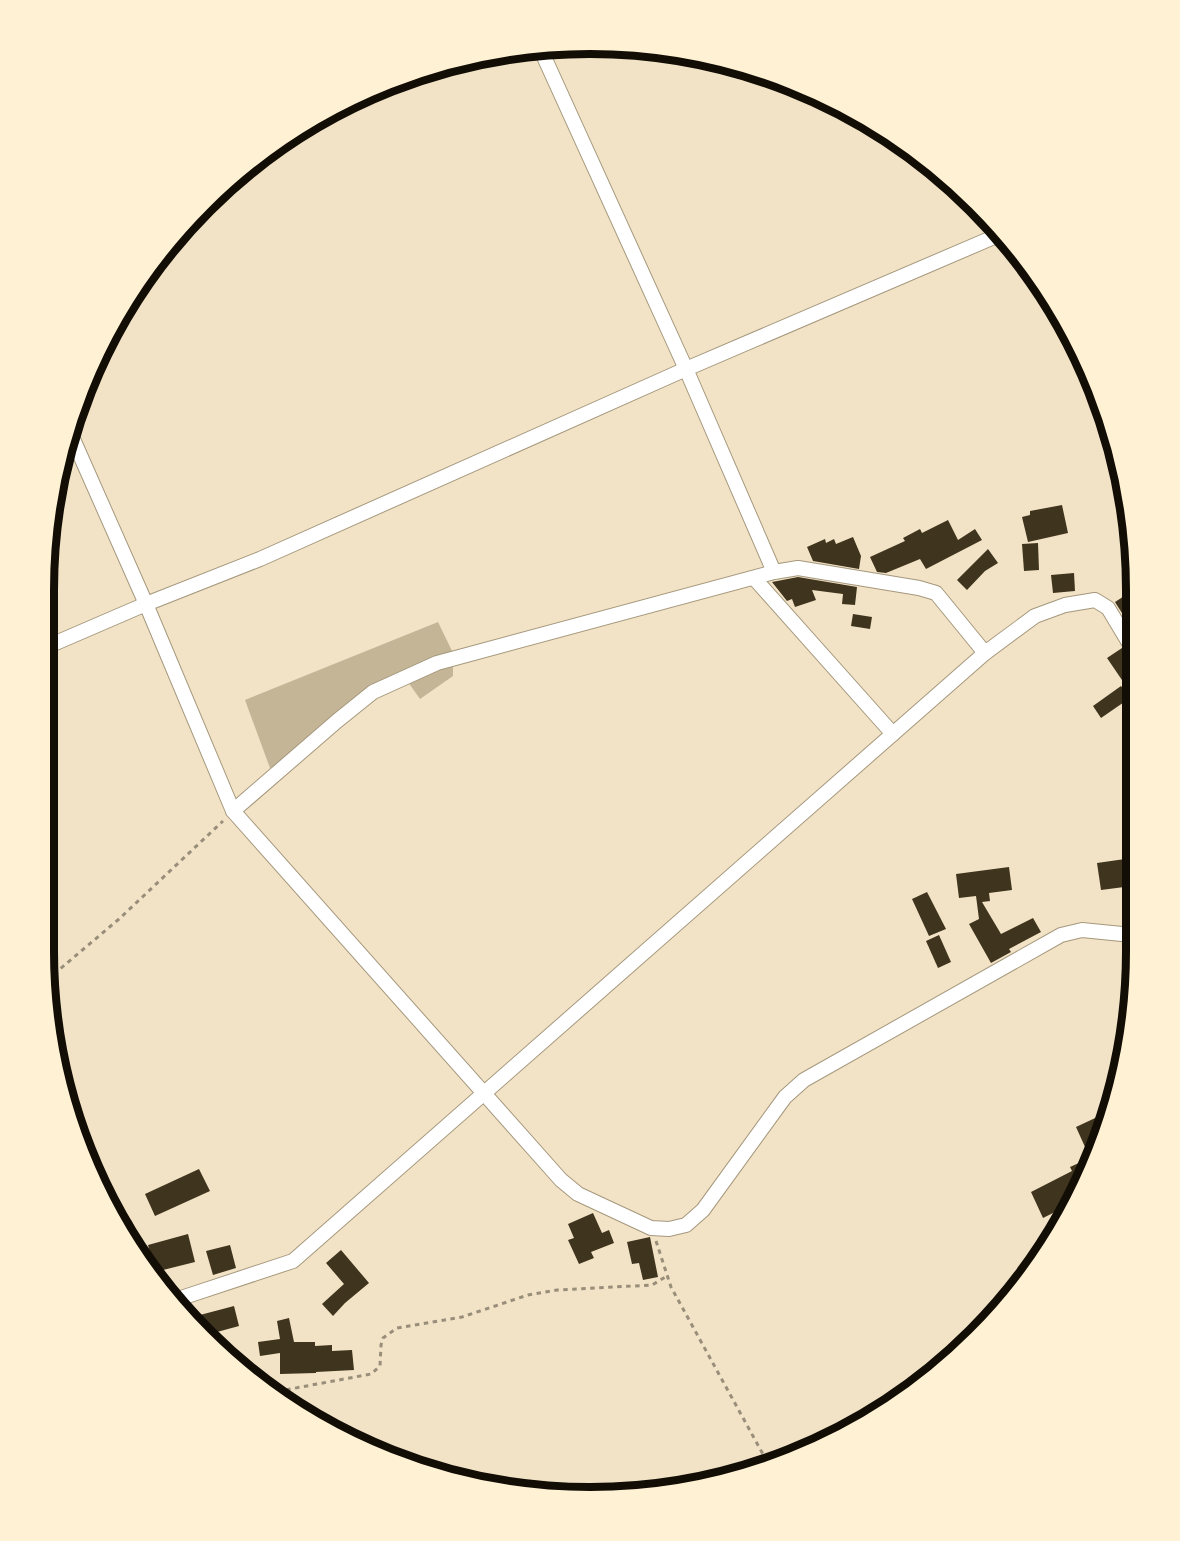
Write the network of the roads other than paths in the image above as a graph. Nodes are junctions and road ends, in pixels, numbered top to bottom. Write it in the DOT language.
graph roads {
  1 [pos="544,56"];
  2 [pos="993,237"];
  3 [pos="686,369"];
  4 [pos="75,443"];
  5 [pos="774,572"];
  6 [pos="754,578"];
  7 [pos="146,604"];
  8 [pos="1126,638"];
  9 [pos="54,644"];
  10 [pos="985,653"];
  11 [pos="893,734"];
  12 [pos="233,811"];
  13 [pos="1126,934"];
  14 [pos="483,1095"];
  15 [pos="182,1298"];
  1 -- 3 [label="street"];
  2 -- 3 [label="street"];
  3 -- 5 [label="street"];
  3 -- 7 [label="street"];
  4 -- 7 [label="street"];
  5 -- 6 [label="street"];
  5 -- 10 [label="street"];
  6 -- 11 [label="street"];
  6 -- 12 [label="street"];
  7 -- 9 [label="street"];
  7 -- 12 [label="street"];
  8 -- 10 [label="street"];
  10 -- 11 [label="street"];
  11 -- 14 [label="street"];
  12 -- 14 [label="street"];
  13 -- 14 [label="street"];
  14 -- 15 [label="street"];
}
